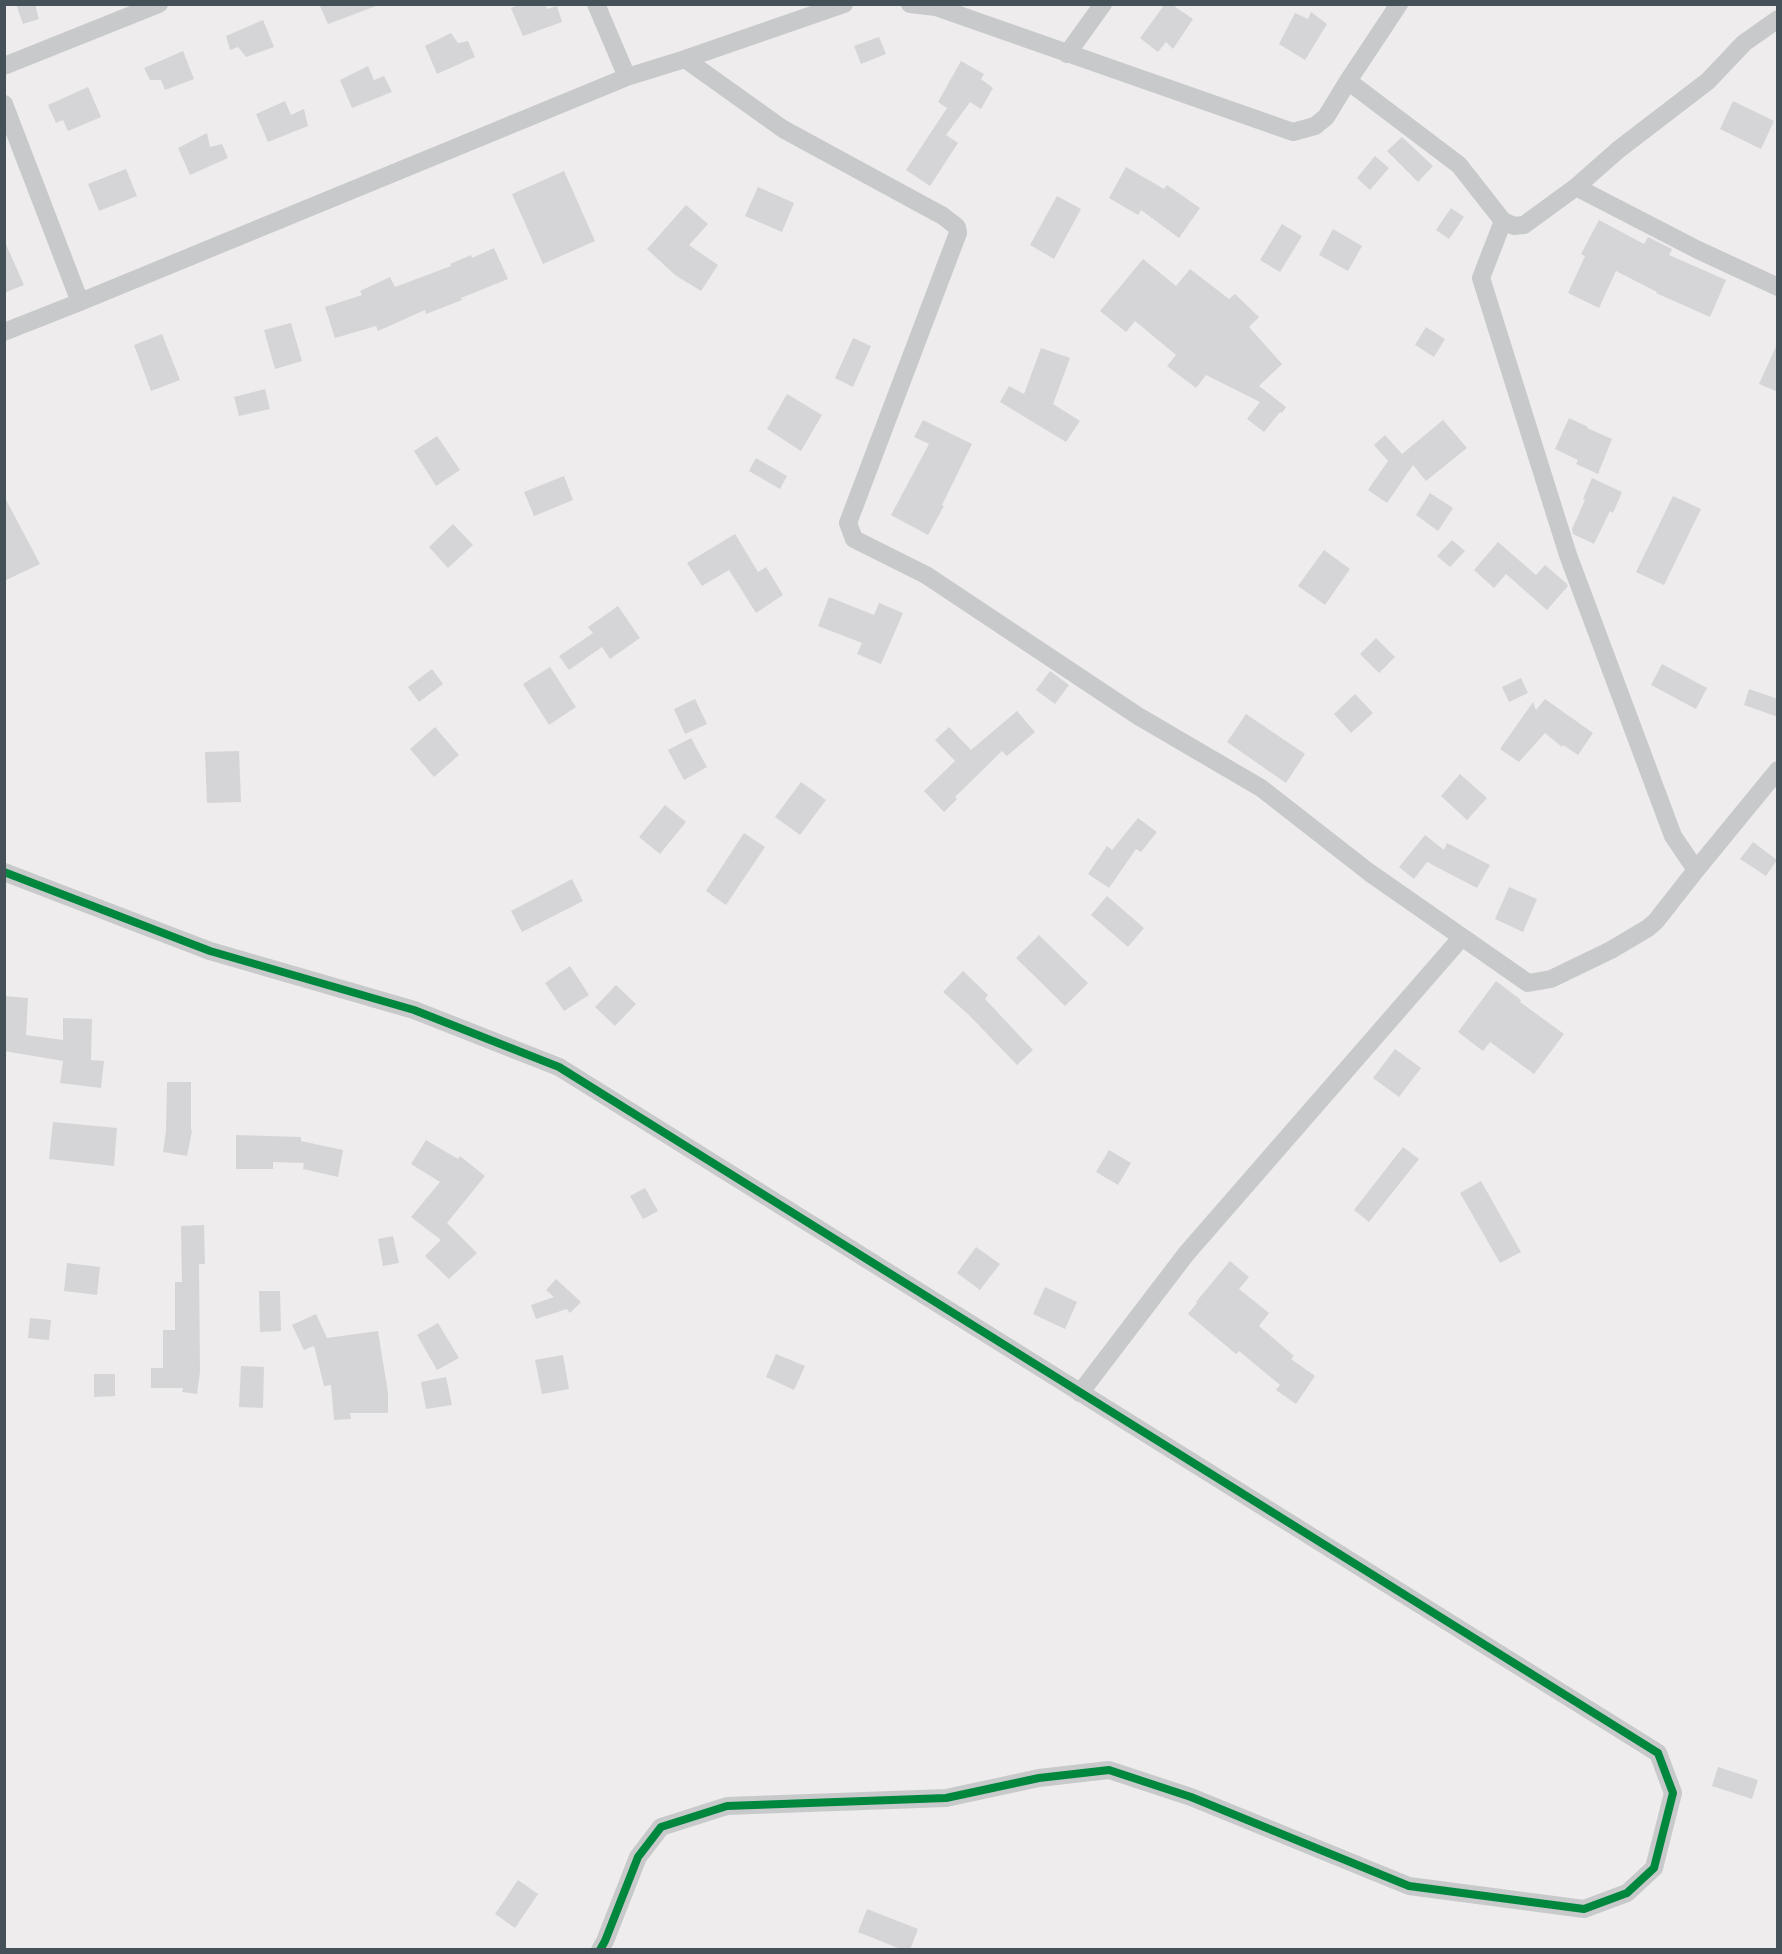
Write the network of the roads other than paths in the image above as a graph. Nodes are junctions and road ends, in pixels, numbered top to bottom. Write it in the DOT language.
graph roads {
  1 [pos="159,4"];
  2 [pos="596,4"];
  3 [pos="844,4"];
  4 [pos="910,4"];
  5 [pos="1103,4"];
  6 [pos="1399,4"];
  7 [pos="1778,19"];
  8 [pos="1067,54"];
  9 [pos="685,60"];
  10 [pos="4,66"];
  11 [pos="627,77"];
  12 [pos="1348,81"];
  13 [pos="4,104"];
  14 [pos="1576,187"];
  15 [pos="1503,221"];
  16 [pos="1778,287"];
  17 [pos="80,303"];
  18 [pos="4,332"];
  19 [pos="1778,770"];
  20 [pos="1696,870"];
  21 [pos="4,872"];
  22 [pos="1462,937"];
  23 [pos="1080,1393"];
  24 [pos="600,1950"];
  1 -- 10 [label="street"];
  2 -- 11 [label="street"];
  3 -- 9 [label="street"];
  4 -- 8 [label="street"];
  5 -- 8 [label="street"];
  6 -- 12 [label="street"];
  7 -- 14 [label="street"];
  8 -- 12 [label="street"];
  9 -- 11 [label="street"];
  9 -- 22 [label="street"];
  11 -- 17 [label="street"];
  12 -- 15 [label="street"];
  13 -- 17 [label="street"];
  14 -- 15 [label="street"];
  14 -- 16 [label="street"];
  15 -- 20 [label="street"];
  17 -- 18 [label="street"];
  19 -- 20 [label="street"];
  20 -- 22 [label="street"];
  21 -- 23 [label="street"];
  22 -- 23 [label="street"];
  23 -- 24 [label="street"];
}
